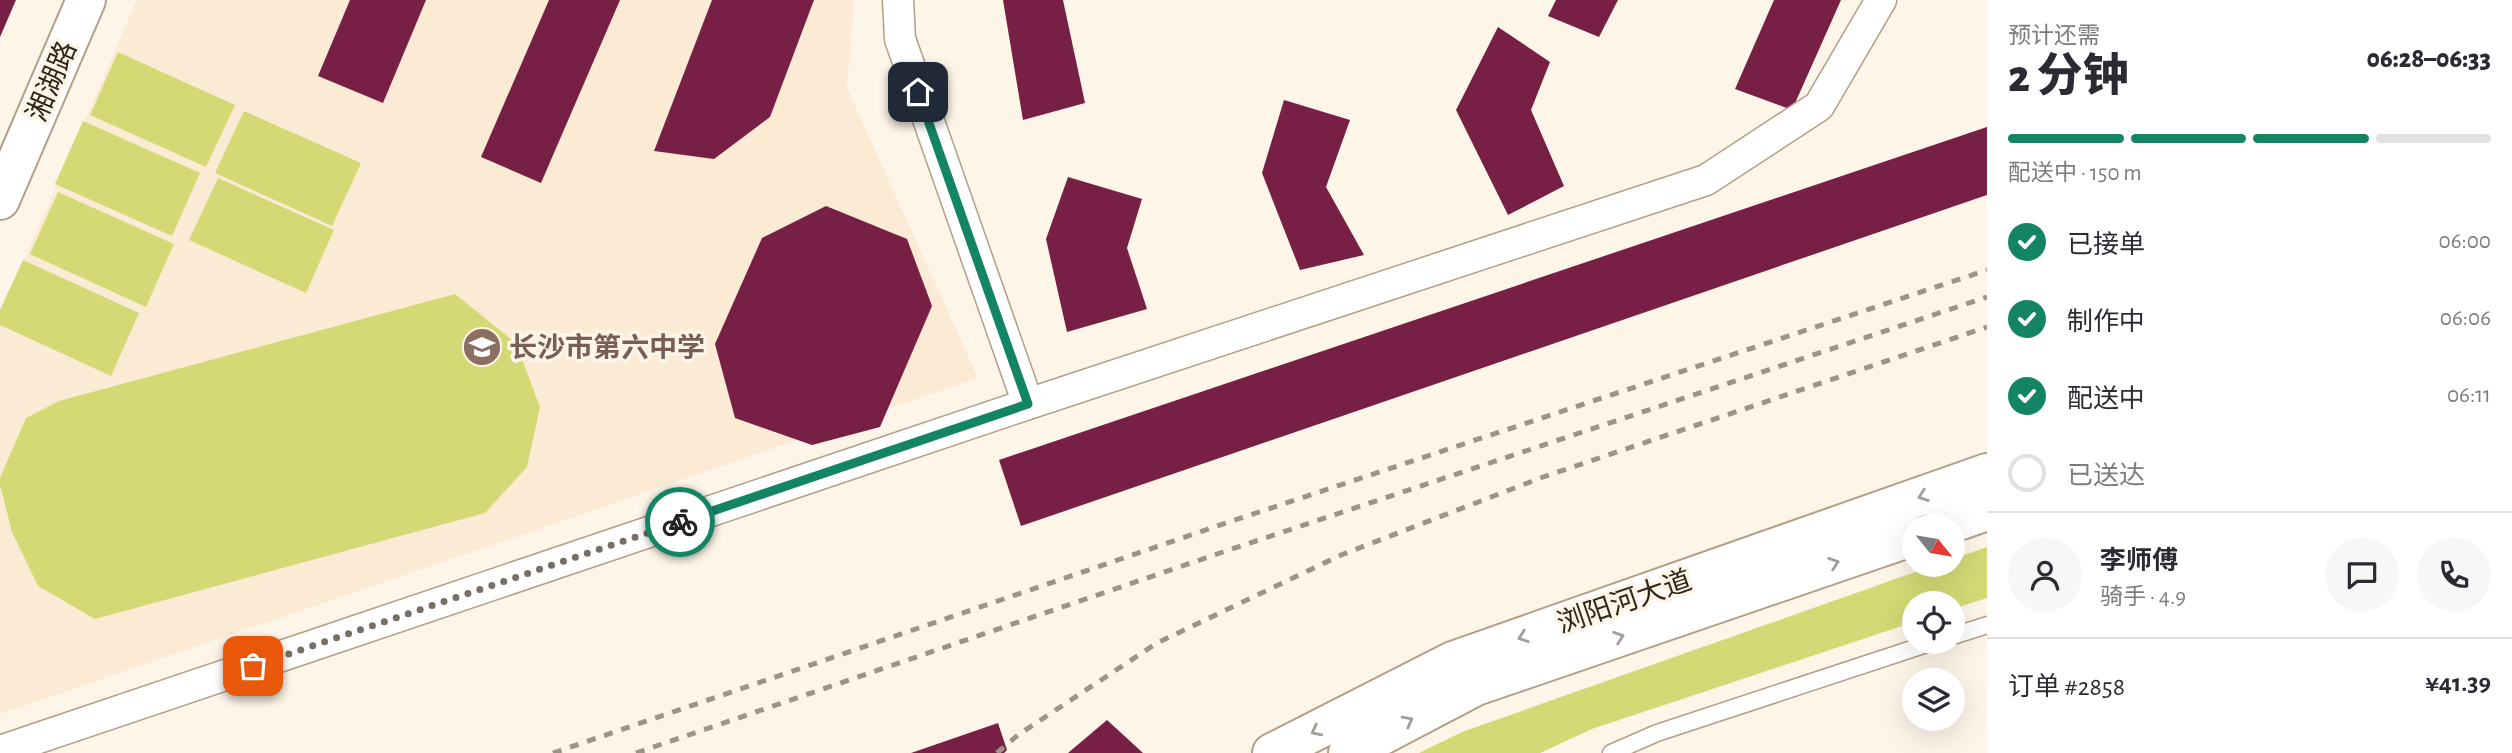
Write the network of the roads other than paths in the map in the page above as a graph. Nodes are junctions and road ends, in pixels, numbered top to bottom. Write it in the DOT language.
graph roads {
  1 [pos="86,0"];
  2 [pos="898,0"];
  3 [pos="1881,0"];
  4 [pos="0,200"];
  5 [pos="1028,404"];
  6 [pos="1987,473"];
  7 [pos="1987,511"];
  8 [pos="1965,519"];
  9 [pos="1902,540"];
  10 [pos="1987,625"];
  11 [pos="1965,632"];
  12 [pos="1902,652"];
  13 [pos="0,751"];
  14 [pos="1272,753"];
  15 [pos="1348,753"];
  16 [pos="1611,753"];
  1 -- 4 [label="main road, 湘湖路"];
  2 -- 5 [label="street"];
  3 -- 5 [label="street"];
  5 -- 13 [label="street"];
  6 -- 14 [label="main road, 浏阳河大道, one-way"];
  7 -- 8 [label="main road"];
  15 -- 9 [label="main road, 浏阳河大道, one-way"];
  10 -- 11 [label="lane"];
  12 -- 16 [label="lane"];
}
